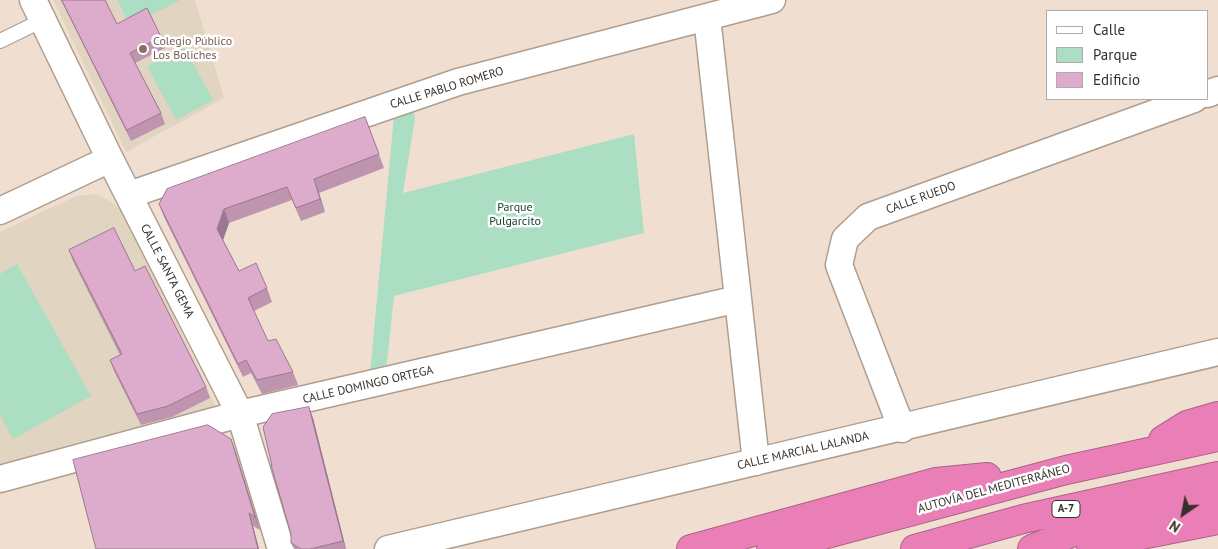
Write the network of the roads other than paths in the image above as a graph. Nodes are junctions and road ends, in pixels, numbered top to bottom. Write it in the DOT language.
graph roads {
  1 [pos="772,0"];
  2 [pos="38,10"];
  3 [pos="707,17"];
  4 [pos="0,41"];
  5 [pos="1191,100"];
  6 [pos="110,159"];
  7 [pos="129,196"];
  8 [pos="0,211"];
  9 [pos="738,299"];
  10 [pos="1218,352"];
  11 [pos="240,414"];
  12 [pos="1218,416"];
  13 [pos="902,429"];
  14 [pos="1218,437"];
  15 [pos="1141,454"];
  16 [pos="756,462"];
  17 [pos="1066,470"];
  18 [pos="1218,476"];
  19 [pos="0,479"];
  20 [pos="1218,498"];
  21 [pos="1218,520"];
  22 [pos="280,549"];
  23 [pos="388,549"];
  24 [pos="691,549"];
  25 [pos="771,549"];
  26 [pos="914,549"];
  27 [pos="1032,549"];
  28 [pos="1070,549"];
  1 -- 3 [label="street, CALLE PABLO ROMERO"];
  2 -- 4 [label="lane"];
  2 -- 6 [label="street, CALLE SANTA GEMA"];
  3 -- 7 [label="street, CALLE PABLO ROMERO"];
  3 -- 9 [label="street"];
  5 -- 13 [label="street, CALLE RUEDO"];
  6 -- 7 [label="street, CALLE SANTA GEMA"];
  6 -- 8 [label="street"];
  7 -- 11 [label="street, CALLE SANTA GEMA"];
  9 -- 11 [label="street, CALLE DOMINGO ORTEGA"];
  9 -- 16 [label="street"];
  10 -- 13 [label="street, CALLE MARCIAL LALANDA"];
  11 -- 19 [label="street, CALLE DOMINGO ORTEGA"];
  11 -- 22 [label="street, CALLE SANTA GEMA"];
  12 -- 15 [label="highway"];
  13 -- 16 [label="street, CALLE MARCIAL LALANDA"];
  14 -- 15 [label="highway, AUTOVÍA DEL MEDITERRÁNEO"];
  15 -- 17 [label="highway, AUTOVÍA DEL MEDITERRÁNEO"];
  16 -- 23 [label="street, CALLE MARCIAL LALANDA"];
  17 -- 24 [label="highway"];
  17 -- 25 [label="highway, AUTOVÍA DEL MEDITERRÁNEO"];
  18 -- 26 [label="highway, A-7"];
  20 -- 27 [label="highway"];
  21 -- 28 [label="highway"];
}
